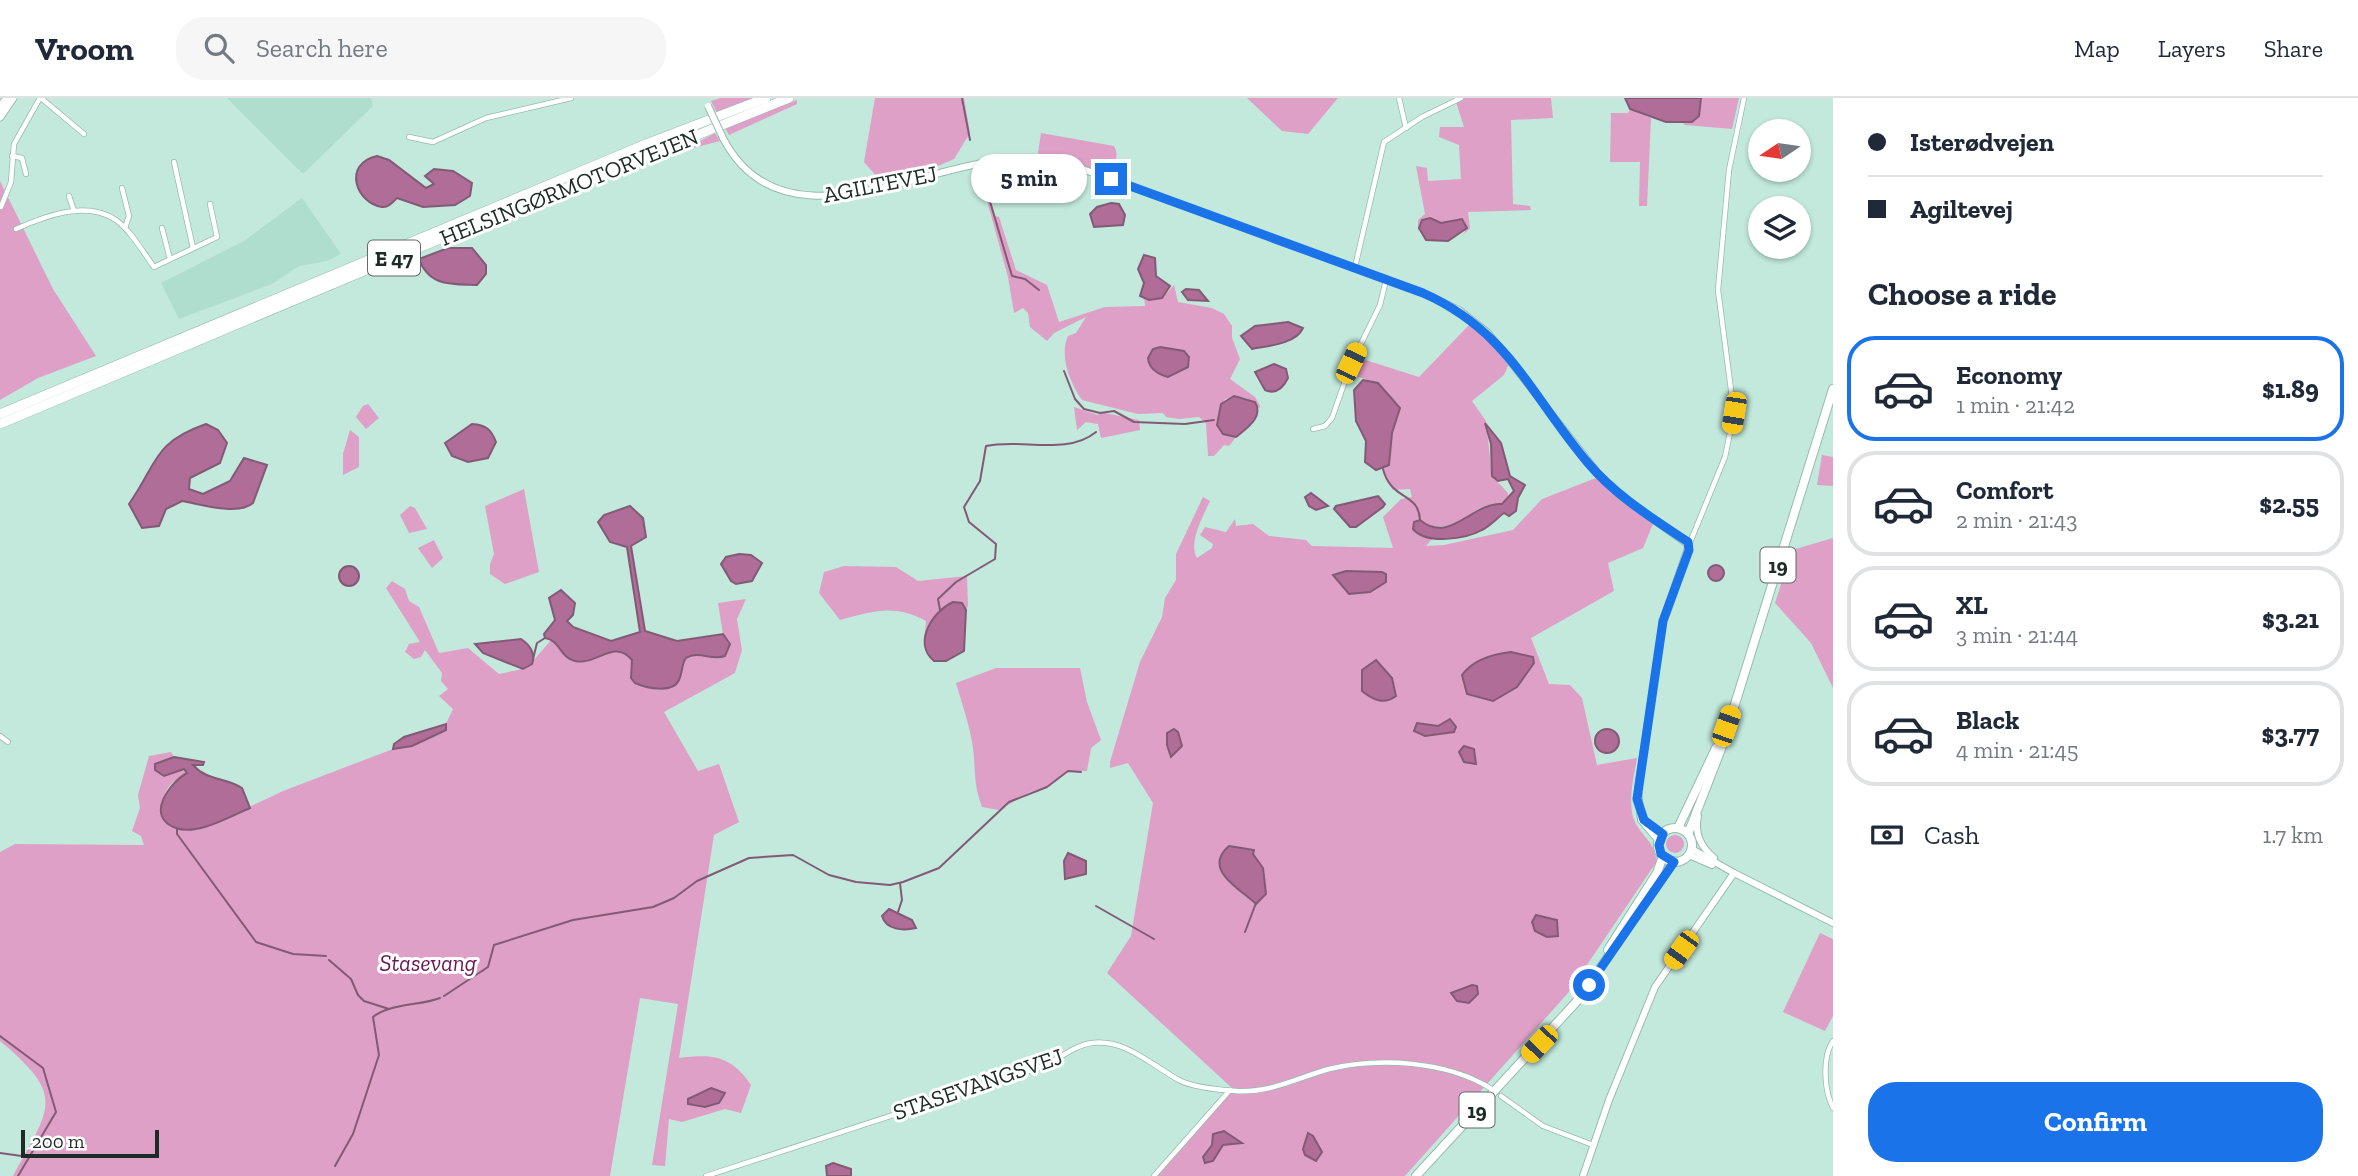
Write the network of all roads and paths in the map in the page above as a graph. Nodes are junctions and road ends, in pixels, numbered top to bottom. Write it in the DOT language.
graph roads {
  1 [pos="7,98"];
  2 [pos="13,98"];
  3 [pos="41,98"];
  4 [pos="571,98"];
  5 [pos="704,98"];
  6 [pos="766,98"];
  7 [pos="789,98"];
  8 [pos="1399,98"];
  9 [pos="1461,98"];
  10 [pos="1744,98"];
  11 [pos="0,107"];
  12 [pos="0,117"];
  13 [pos="1406,128"];
  14 [pos="84,134"];
  15 [pos="409,137"];
  16 [pos="12,156"];
  17 [pos="174,162"];
  18 [pos="26,174"];
  19 [pos="121,188"];
  20 [pos="69,196"];
  21 [pos="210,204"];
  22 [pos="1,207"];
  23 [pos="74,211"];
  24 [pos="125,228"];
  25 [pos="162,228"];
  26 [pos="16,229"];
  27 [pos="193,248"];
  28 [pos="170,259"];
  29 [pos="1355,267"];
  30 [pos="1386,279"];
  31 [pos="1833,389"];
  32 [pos="0,414"];
  33 [pos="0,424"];
  34 [pos="1314,429"];
  35 [pos="1689,545"];
  36 [pos="0,736"];
  37 [pos="1722,740"];
  38 [pos="8,742"];
  39 [pos="1713,770"];
  40 [pos="1678,828"];
  41 [pos="1688,834"];
  42 [pos="1661,837"];
  43 [pos="1690,852"];
  44 [pos="1663,856"];
  45 [pos="1674,862"];
  46 [pos="1732,872"];
  47 [pos="1833,923"];
  48 [pos="1833,1041"];
  49 [pos="1539,1044"];
  50 [pos="1826,1063"];
  51 [pos="1833,1070"];
  52 [pos="1490,1088"];
  53 [pos="1230,1090"];
  54 [pos="1501,1096"];
  55 [pos="1833,1108"];
  56 [pos="1593,1145"];
  57 [pos="706,1176"];
  58 [pos="1154,1176"];
  59 [pos="1416,1176"];
  60 [pos="1583,1176"];
  1 -- 11 [label="main road"];
  2 -- 12 [label="main road"];
  3 -- 14 [label="street"];
  3 -- 16 [label="street"];
  4 -- 15 [label="street"];
  5 -- 29 [label="street, AGILTEVEJ, bridge"];
  6 -- 32 [label="highway, HELSINGØRMOTORVEJEN / E 47"];
  7 -- 33 [label="highway, HELSINGØRMOTORVEJEN / E 47"];
  8 -- 13 [label="street"];
  9 -- 13 [label="street"];
  10 -- 35 [label="street"];
  13 -- 29 [label="street"];
  16 -- 18 [label="street"];
  16 -- 22 [label="street"];
  17 -- 27 [label="street"];
  19 -- 24 [label="street"];
  20 -- 23 [label="street"];
  21 -- 27 [label="street"];
  23 -- 24 [label="street"];
  23 -- 26 [label="street"];
  24 -- 28 [label="street"];
  25 -- 28 [label="street"];
  27 -- 28 [label="street"];
  29 -- 30 [label="street, AGILTEVEJ"];
  30 -- 34 [label="street"];
  30 -- 35 [label="street, AGILTEVEJ"];
  31 -- 37 [label="main road, 19"];
  35 -- 42 [label="street"];
  36 -- 38 [label="street"];
  37 -- 39 [label="main road, 19"];
  37 -- 40 [label="main road, 19"];
  39 -- 41 [label="main road, 19"];
  39 -- 46 [label="street"];
  40 -- 41 [label="main road"];
  40 -- 42 [label="main road"];
  41 -- 43 [label="main road"];
  42 -- 44 [label="main road"];
  43 -- 45 [label="main road"];
  43 -- 46 [label="street"];
  44 -- 45 [label="main road"];
  44 -- 49 [label="main road, 19"];
  45 -- 49 [label="main road, 19"];
  46 -- 47 [label="street"];
  46 -- 56 [label="street"];
  48 -- 50 [label="street"];
  49 -- 59 [label="main road, 19"];
  50 -- 51 [label="street"];
  50 -- 55 [label="street"];
  52 -- 53 [label="street, STASEVANGSVEJ"];
  53 -- 57 [label="street, STASEVANGSVEJ"];
  53 -- 58 [label="street"];
  54 -- 56 [label="street"];
  56 -- 60 [label="street"];
}
